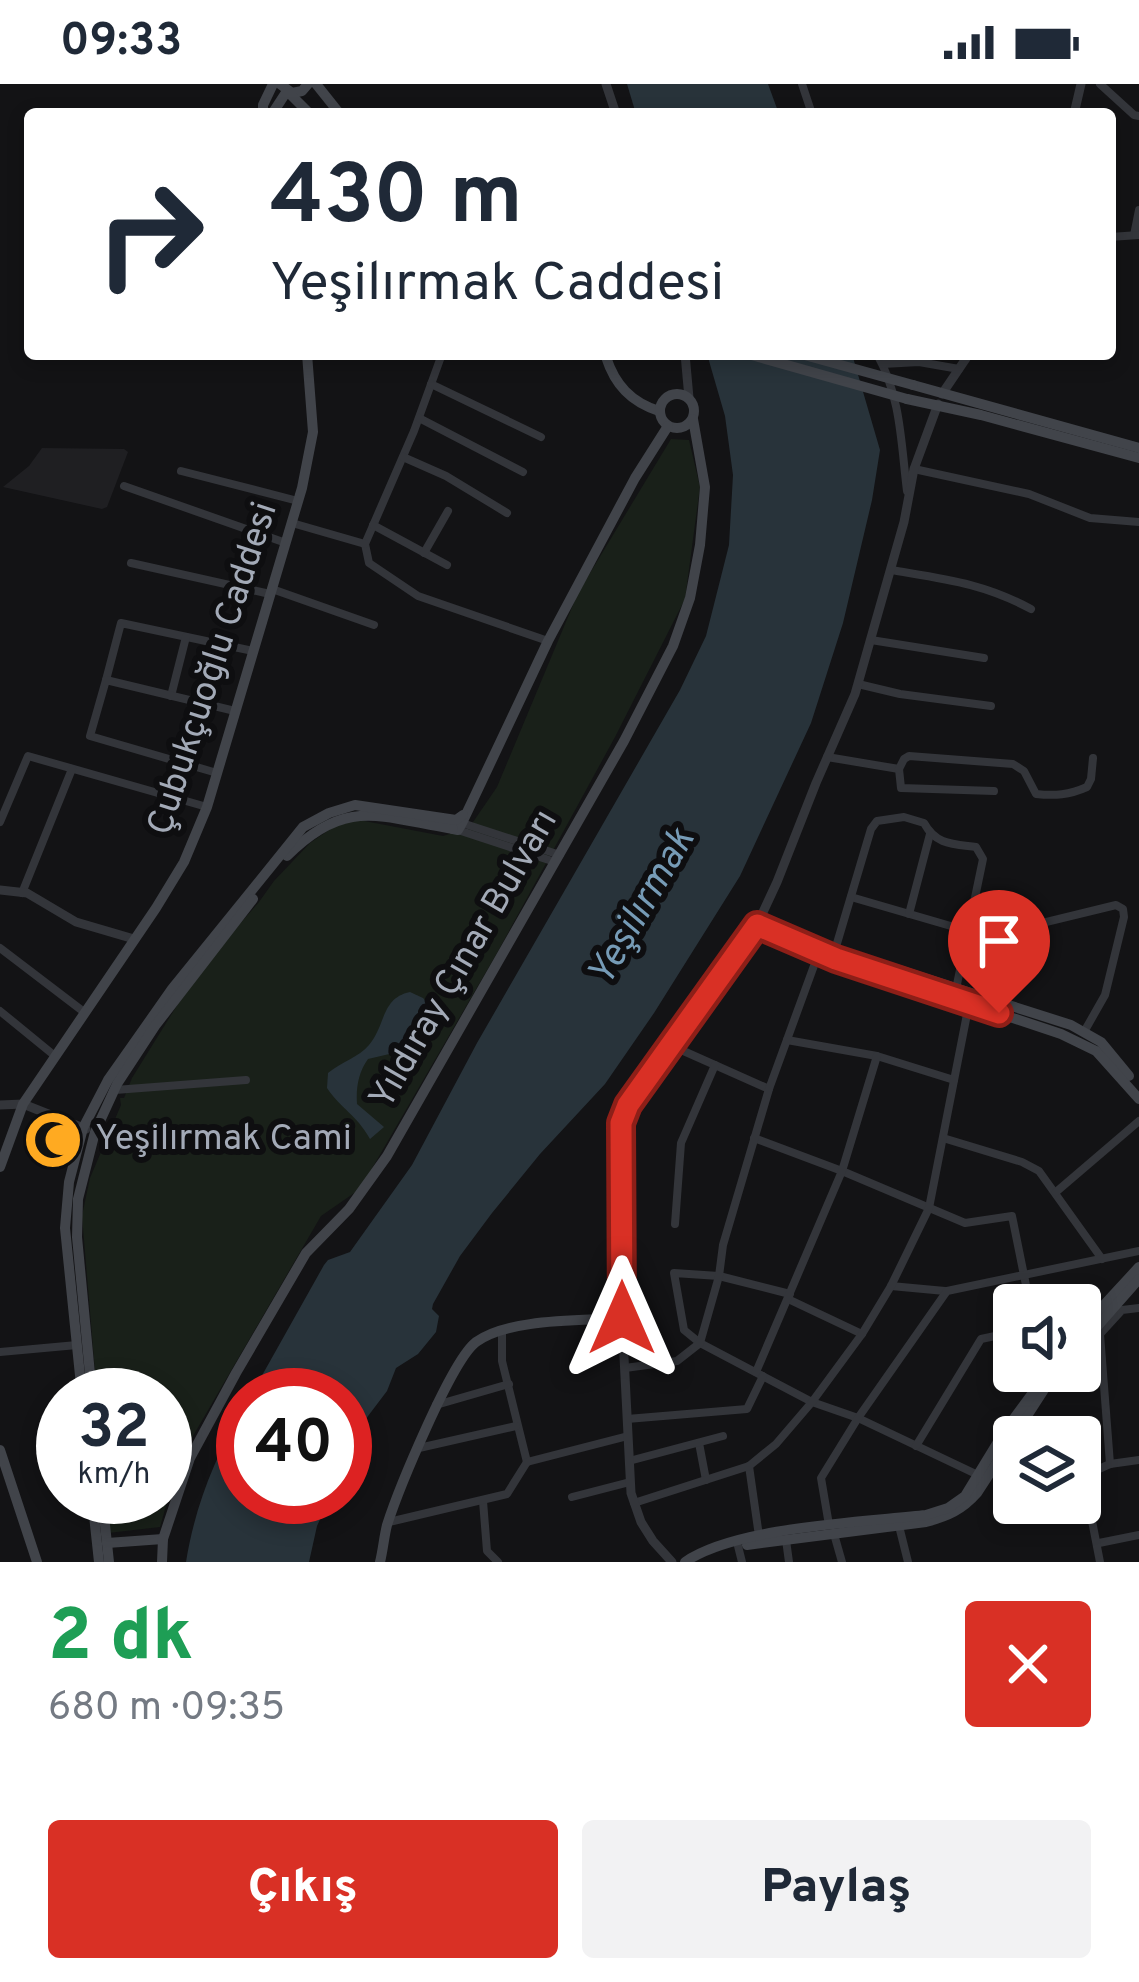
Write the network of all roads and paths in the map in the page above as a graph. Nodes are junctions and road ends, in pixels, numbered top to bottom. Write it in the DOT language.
graph roads {
  1 [pos="312,84"];
  2 [pos="1100,84"];
  3 [pos="280,86"];
  4 [pos="304,108"];
  5 [pos="334,108"];
  6 [pos="1139,116"];
  7 [pos="1139,210"];
  8 [pos="1136,235"];
  9 [pos="307,360"];
  10 [pos="440,360"];
  11 [pos="607,360"];
  12 [pos="686,360"];
  13 [pos="769,360"];
  14 [pos="823,360"];
  15 [pos="880,360"];
  16 [pos="893,360"];
  17 [pos="965,360"];
  18 [pos="959,369"];
  19 [pos="431,384"];
  20 [pos="689,398"];
  21 [pos="940,399"];
  22 [pos="659,411"];
  23 [pos="418,418"];
  24 [pos="693,419"];
  25 [pos="668,426"];
  26 [pos="541,436"];
  27 [pos="1139,448"];
  28 [pos="403,457"];
  29 [pos="1139,458"];
  30 [pos="914,469"];
  31 [pos="181,471"];
  32 [pos="523,472"];
  33 [pos="124,486"];
  34 [pos="298,501"];
  35 [pos="909,504"];
  36 [pos="448,511"];
  37 [pos="506,513"];
  38 [pos="1139,522"];
  39 [pos="292,523"];
  40 [pos="374,525"];
  41 [pos="286,543"];
  42 [pos="365,544"];
  43 [pos="424,553"];
  44 [pos="130,563"];
  45 [pos="447,565"];
  46 [pos="891,570"];
  47 [pos="271,592"];
  48 [pos="1031,609"];
  49 [pos="374,625"];
  50 [pos="186,637"];
  51 [pos="871,640"];
  52 [pos="548,641"];
  53 [pos="253,651"];
  54 [pos="984,658"];
  55 [pos="106,680"];
  56 [pos="858,684"];
  57 [pos="171,696"];
  58 [pos="991,706"];
  59 [pos="236,711"];
  60 [pos="827,758"];
  61 [pos="1093,758"];
  62 [pos="72,769"];
  63 [pos="899,769"];
  64 [pos="217,773"];
  65 [pos="994,790"];
  66 [pos="207,807"];
  67 [pos="0,822"];
  68 [pos="458,824"];
  69 [pos="930,834"];
  70 [pos="558,858"];
  71 [pos="0,890"];
  72 [pos="22,893"];
  73 [pos="851,897"];
  74 [pos="909,914"];
  75 [pos="759,921"];
  76 [pos="968,931"];
  77 [pos="134,939"];
  78 [pos="0,949"];
  79 [pos="835,950"];
  80 [pos="819,952"];
  81 [pos="184,980"];
  82 [pos="956,988"];
  83 [pos="969,1003"];
  84 [pos="0,1011"];
  85 [pos="84,1012"];
  86 [pos="1084,1033"];
  87 [pos="787,1040"];
  88 [pos="670,1045"];
  89 [pos="55,1056"];
  90 [pos="877,1056"];
  91 [pos="715,1065"];
  92 [pos="246,1080"];
  93 [pos="954,1080"];
  94 [pos="1139,1088"];
  95 [pos="114,1090"];
  96 [pos="769,1090"];
  97 [pos="1139,1099"];
  98 [pos="23,1104"];
  99 [pos="0,1105"];
  100 [pos="1139,1121"];
  101 [pos="89,1130"];
  102 [pos="754,1138"];
  103 [pos="943,1138"];
  104 [pos="0,1167"];
  105 [pos="842,1171"];
  106 [pos="1056,1192"];
  107 [pos="929,1208"];
  108 [pos="675,1224"];
  109 [pos="1139,1251"];
  110 [pos="1102,1258"];
  111 [pos="1139,1267"];
  112 [pos="1024,1275"];
  113 [pos="718,1276"];
  114 [pos="1139,1279"];
  115 [pos="1026,1284"];
  116 [pos="891,1286"];
  117 [pos="947,1291"];
  118 [pos="789,1296"];
  119 [pos="1101,1304"];
  120 [pos="1139,1308"];
  121 [pos="622,1318"];
  122 [pos="1101,1322"];
  123 [pos="502,1330"];
  124 [pos="862,1334"];
  125 [pos="993,1337"];
  126 [pos="700,1342"];
  127 [pos="77,1346"];
  128 [pos="0,1352"];
  129 [pos="79,1368"];
  130 [pos="89,1368"];
  131 [pos="625,1368"];
  132 [pos="760,1374"];
  133 [pos="509,1384"];
  134 [pos="1034,1392"];
  135 [pos="1044,1392"];
  136 [pos="812,1402"];
  137 [pos="436,1405"];
  138 [pos="858,1418"];
  139 [pos="627,1419"];
  140 [pos="516,1426"];
  141 [pos="628,1436"];
  142 [pos="723,1436"];
  143 [pos="699,1442"];
  144 [pos="916,1446"];
  145 [pos="419,1448"];
  146 [pos="0,1450"];
  147 [pos="1139,1460"];
  148 [pos="629,1461"];
  149 [pos="527,1462"];
  150 [pos="1110,1464"];
  151 [pos="749,1466"];
  152 [pos="3,1475"];
  153 [pos="978,1475"];
  154 [pos="706,1480"];
  155 [pos="630,1482"];
  156 [pos="572,1496"];
  157 [pos="483,1501"];
  158 [pos="634,1503"];
  159 [pos="389,1522"];
  160 [pos="95,1524"];
  161 [pos="105,1524"];
  162 [pos="899,1526"];
  163 [pos="831,1530"];
  164 [pos="759,1535"];
  165 [pos="1139,1535"];
  166 [pos="786,1539"];
  167 [pos="163,1540"];
  168 [pos="107,1543"];
  169 [pos="1099,1543"];
  170 [pos="738,1546"];
  171 [pos="35,1562"];
  172 [pos="99,1562"];
  173 [pos="109,1562"];
  174 [pos="162,1562"];
  175 [pos="380,1562"];
  176 [pos="498,1562"];
  177 [pos="672,1562"];
  178 [pos="685,1562"];
  179 [pos="699,1562"];
  180 [pos="742,1562"];
  181 [pos="789,1562"];
  182 [pos="842,1562"];
  183 [pos="908,1562"];
  184 [pos="1100,1562"];
  1 -- 3 [label="main road"];
  1 -- 5 [label="main road"];
  2 -- 6 [label="street"];
  3 -- 4 [label="main road"];
  7 -- 8 [label="street"];
  9 -- 34 [label="main road, Çubukçuoğlu Caddesi"];
  10 -- 19 [label="street"];
  11 -- 22 [label="main road"];
  12 -- 20 [label="street"];
  13 -- 21 [label="main road, bridge"];
  14 -- 21 [label="main road, bridge"];
  15 -- 35 [label="street"];
  16 -- 18 [label="street"];
  17 -- 18 [label="street"];
  18 -- 21 [label="street"];
  19 -- 23 [label="street"];
  19 -- 26 [label="street"];
  20 -- 22 [label="main road"];
  20 -- 24 [label="main road"];
  21 -- 27 [label="main road"];
  21 -- 29 [label="main road"];
  21 -- 30 [label="street"];
  22 -- 25 [label="main road"];
  23 -- 28 [label="street"];
  23 -- 32 [label="street"];
  24 -- 25 [label="main road"];
  24 -- 70 [label="main road, Yıldıray Çınar Bulvarı"];
  25 -- 52 [label="main road"];
  28 -- 37 [label="street"];
  28 -- 40 [label="street"];
  30 -- 35 [label="street"];
  30 -- 38 [label="street"];
  31 -- 34 [label="street"];
  33 -- 41 [label="street"];
  34 -- 39 [label="main road, Çubukçuoğlu Caddesi"];
  35 -- 46 [label="street"];
  36 -- 43 [label="street"];
  39 -- 41 [label="main road, Çubukçuoğlu Caddesi"];
  39 -- 42 [label="street"];
  40 -- 42 [label="street"];
  40 -- 43 [label="street"];
  41 -- 47 [label="main road, Çubukçuoğlu Caddesi"];
  42 -- 52 [label="street"];
  43 -- 45 [label="street"];
  44 -- 47 [label="street"];
  46 -- 48 [label="street"];
  46 -- 51 [label="street"];
  47 -- 49 [label="street"];
  47 -- 53 [label="main road, Çubukçuoğlu Caddesi"];
  50 -- 53 [label="street"];
  50 -- 55 [label="street"];
  50 -- 57 [label="street"];
  51 -- 54 [label="street"];
  51 -- 56 [label="street"];
  52 -- 68 [label="main road"];
  53 -- 59 [label="main road, Çubukçuoğlu Caddesi"];
  55 -- 57 [label="street"];
  55 -- 64 [label="street"];
  56 -- 58 [label="street"];
  56 -- 60 [label="street"];
  57 -- 59 [label="street"];
  59 -- 64 [label="main road, Çubukçuoğlu Caddesi"];
  60 -- 63 [label="street"];
  60 -- 75 [label="street"];
  61 -- 63 [label="street"];
  62 -- 66 [label="street"];
  62 -- 67 [label="street"];
  62 -- 72 [label="street"];
  63 -- 65 [label="street"];
  64 -- 66 [label="main road, Çubukçuoğlu Caddesi"];
  66 -- 77 [label="main road, Çubukçuoğlu Caddesi"];
  68 -- 70 [label="street"];
  68 -- 81 [label="main road"];
  69 -- 73 [label="street"];
  69 -- 74 [label="street"];
  69 -- 76 [label="street"];
  70 -- 167 [label="main road, Yıldıray Çınar Bulvarı"];
  71 -- 72 [label="street"];
  72 -- 77 [label="street"];
  73 -- 74 [label="street"];
  73 -- 79 [label="street"];
  74 -- 76 [label="street"];
  75 -- 79 [label="main road"];
  75 -- 80 [label="main road"];
  75 -- 88 [label="street"];
  76 -- 82 [label="street"];
  76 -- 86 [label="street"];
  77 -- 85 [label="main road, Çubukçuoğlu Caddesi"];
  78 -- 85 [label="street"];
  79 -- 82 [label="main road"];
  80 -- 83 [label="main road"];
  80 -- 87 [label="street"];
  81 -- 95 [label="main road"];
  81 -- 101 [label="main road"];
  82 -- 86 [label="main road"];
  83 -- 93 [label="street"];
  83 -- 97 [label="main road"];
  84 -- 89 [label="street"];
  85 -- 89 [label="main road, Çubukçuoğlu Caddesi"];
  86 -- 94 [label="main road"];
  87 -- 90 [label="street"];
  87 -- 96 [label="street"];
  88 -- 91 [label="street"];
  88 -- 121 [label="street"];
  89 -- 98 [label="main road, Çubukçuoğlu Caddesi"];
  90 -- 93 [label="street"];
  90 -- 105 [label="street"];
  91 -- 96 [label="street"];
  91 -- 108 [label="street"];
  92 -- 95 [label="street"];
  93 -- 103 [label="street"];
  95 -- 101 [label="main road"];
  96 -- 102 [label="street"];
  98 -- 99 [label="street"];
  98 -- 101 [label="street"];
  98 -- 104 [label="main road, Çubukçuoğlu Caddesi"];
  100 -- 106 [label="street"];
  101 -- 127 [label="main road"];
  101 -- 130 [label="main road"];
  102 -- 105 [label="street"];
  102 -- 113 [label="street"];
  103 -- 106 [label="street"];
  103 -- 107 [label="street"];
  105 -- 107 [label="street"];
  105 -- 118 [label="street"];
  106 -- 110 [label="street"];
  107 -- 112 [label="street"];
  107 -- 116 [label="street"];
  109 -- 110 [label="street"];
  110 -- 112 [label="street"];
  111 -- 119 [label="main road"];
  112 -- 115 [label="street"];
  112 -- 117 [label="street"];
  113 -- 118 [label="street"];
  113 -- 126 [label="street"];
  113 -- 126 [label="street"];
  114 -- 122 [label="main road"];
  116 -- 117 [label="street"];
  116 -- 124 [label="street"];
  117 -- 138 [label="street"];
  118 -- 124 [label="street"];
  118 -- 132 [label="street"];
  120 -- 150 [label="street"];
  121 -- 123 [label="main road"];
  121 -- 131 [label="street"];
  123 -- 133 [label="street"];
  123 -- 137 [label="main road"];
  124 -- 136 [label="street"];
  125 -- 144 [label="street"];
  126 -- 131 [label="street"];
  126 -- 132 [label="street"];
  127 -- 128 [label="street"];
  127 -- 129 [label="main road"];
  131 -- 139 [label="street"];
  132 -- 136 [label="street"];
  132 -- 139 [label="street"];
  133 -- 137 [label="street"];
  133 -- 140 [label="street"];
  134 -- 153 [label="main road"];
  135 -- 162 [label="main road"];
  136 -- 138 [label="street"];
  136 -- 151 [label="street"];
  137 -- 145 [label="main road"];
  138 -- 144 [label="street"];
  138 -- 163 [label="street"];
  139 -- 141 [label="street"];
  140 -- 145 [label="street"];
  140 -- 149 [label="street"];
  141 -- 148 [label="street"];
  141 -- 149 [label="street"];
  142 -- 143 [label="street"];
  143 -- 148 [label="street"];
  143 -- 154 [label="street"];
  144 -- 153 [label="street"];
  145 -- 159 [label="main road"];
  146 -- 152 [label="main road"];
  147 -- 150 [label="street"];
  148 -- 155 [label="street"];
  149 -- 157 [label="street"];
  150 -- 184 [label="street"];
  151 -- 154 [label="street"];
  151 -- 164 [label="street"];
  152 -- 171 [label="main road"];
  153 -- 163 [label="main road"];
  154 -- 158 [label="street"];
  155 -- 156 [label="street"];
  155 -- 158 [label="street"];
  157 -- 159 [label="street"];
  157 -- 176 [label="street"];
  158 -- 177 [label="street"];
  159 -- 175 [label="main road"];
  160 -- 172 [label="main road"];
  161 -- 168 [label="main road"];
  162 -- 163 [label="main road"];
  162 -- 183 [label="street"];
  163 -- 164 [label="main road"];
  163 -- 166 [label="main road"];
  163 -- 182 [label="street"];
  164 -- 178 [label="main road"];
  165 -- 169 [label="street"];
  166 -- 170 [label="main road"];
  166 -- 181 [label="street"];
  167 -- 168 [label="main road"];
  167 -- 174 [label="main road, Yıldıray Çınar Bulvarı"];
  168 -- 173 [label="main road"];
  170 -- 179 [label="main road"];
  170 -- 180 [label="street"];
}
